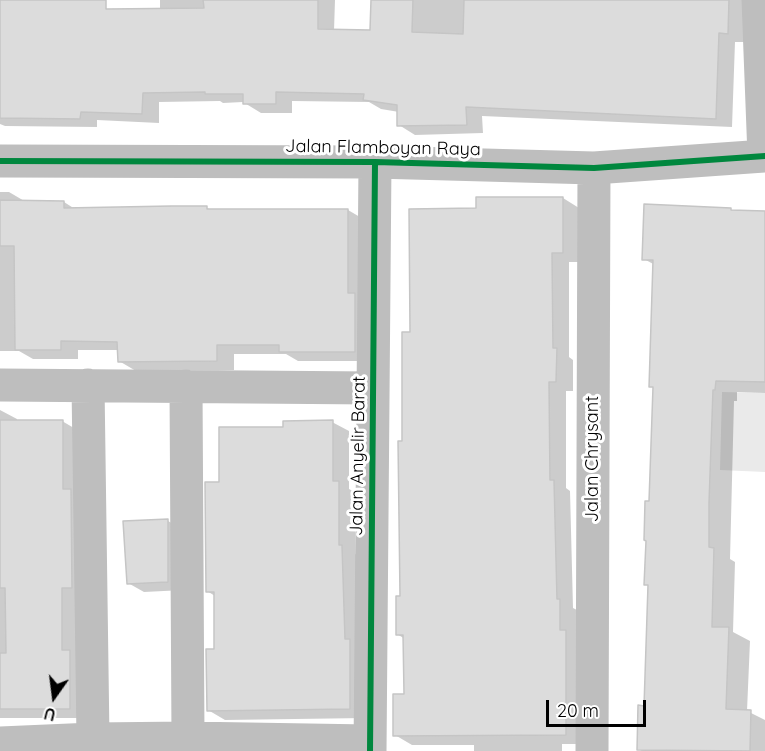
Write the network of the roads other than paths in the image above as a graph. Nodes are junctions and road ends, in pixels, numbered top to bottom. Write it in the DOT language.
graph roads {
  1 [pos="758,0"];
  2 [pos="765,156"];
  3 [pos="0,161"];
  4 [pos="375,162"];
  5 [pos="594,168"];
  6 [pos="0,385"];
  7 [pos="88,385"];
  8 [pos="186,386"];
  9 [pos="373,388"];
  10 [pos="188,738"];
  11 [pos="93,739"];
  12 [pos="0,743"];
  13 [pos="370,746"];
  14 [pos="592,751"];
  1 -- 2 [label="street"];
  2 -- 5 [label="street, Jalan Flamboyan Raya"];
  3 -- 4 [label="street, Jalan Flamboyan Raya"];
  4 -- 5 [label="street, Jalan Flamboyan Raya"];
  4 -- 9 [label="street, Jalan Anyelir Barat"];
  5 -- 14 [label="street, Jalan Chrysant"];
  6 -- 7 [label="street"];
  7 -- 8 [label="street"];
  7 -- 11 [label="street"];
  8 -- 9 [label="street"];
  8 -- 10 [label="street"];
  9 -- 13 [label="street, Jalan Anyelir Barat"];
  10 -- 11 [label="street"];
  10 -- 13 [label="street"];
  11 -- 12 [label="street"];
}
